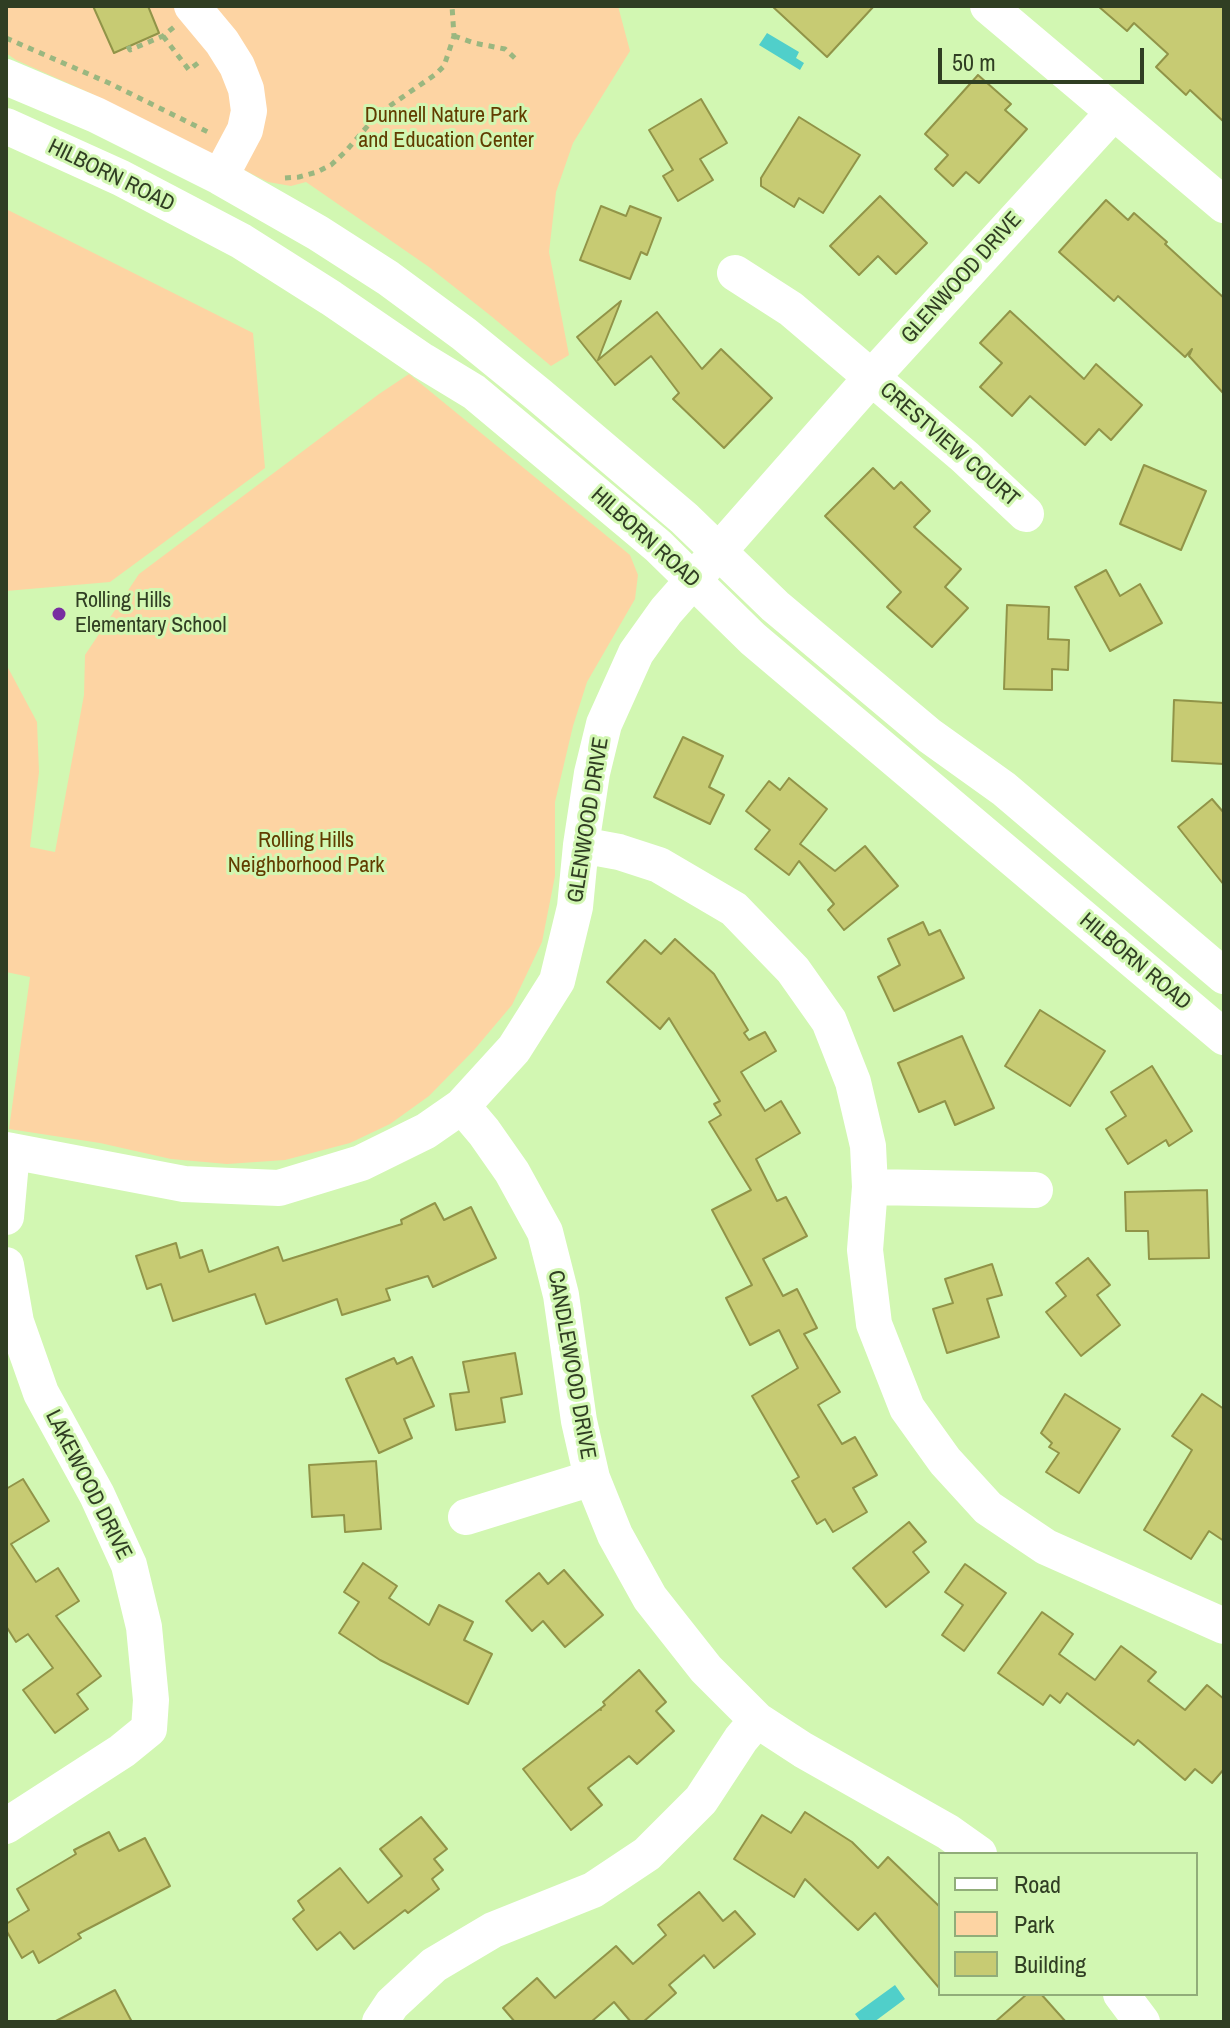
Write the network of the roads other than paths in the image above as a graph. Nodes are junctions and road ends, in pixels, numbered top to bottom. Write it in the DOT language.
graph roads {
  1 [pos="988,6"];
  2 [pos="196,13"];
  3 [pos="237,66"];
  4 [pos="6,77"];
  5 [pos="273,80"];
  6 [pos="1114,112"];
  7 [pos="6,126"];
  8 [pos="220,177"];
  9 [pos="1224,205"];
  10 [pos="735,273"];
  11 [pos="872,377"];
  12 [pos="1026,514"];
  13 [pos="719,552"];
  14 [pos="693,580"];
  15 [pos="581,845"];
  16 [pos="1224,976"];
  17 [pos="1224,1037"];
  18 [pos="462,1106"];
  19 [pos="9,1150"];
  20 [pos="870,1187"];
  21 [pos="1035,1190"];
  22 [pos="6,1217"];
  23 [pos="6,1265"];
  24 [pos="592,1478"];
  25 [pos="466,1517"];
  26 [pos="1224,1626"];
  27 [pos="757,1720"];
  28 [pos="6,1826"];
  29 [pos="976,1852"];
  30 [pos="1122,1996"];
  31 [pos="380,2022"];
  32 [pos="1142,2022"];
  1 -- 6 [label="street"];
  2 -- 3 [label="street"];
  3 -- 5 [label="street"];
  3 -- 8 [label="street"];
  4 -- 8 [label="street, HILBORN ROAD"];
  6 -- 9 [label="street"];
  6 -- 11 [label="street, GLENWOOD DRIVE"];
  7 -- 14 [label="street, HILBORN ROAD"];
  8 -- 13 [label="street, HILBORN ROAD"];
  10 -- 11 [label="street, CRESTVIEW COURT"];
  11 -- 12 [label="street, CRESTVIEW COURT"];
  11 -- 13 [label="street, GLENWOOD DRIVE"];
  13 -- 14 [label="street, GLENWOOD DRIVE"];
  13 -- 16 [label="street, HILBORN ROAD"];
  14 -- 15 [label="street, GLENWOOD DRIVE"];
  14 -- 17 [label="street, HILBORN ROAD"];
  15 -- 18 [label="street, GLENWOOD DRIVE"];
  15 -- 20 [label="street"];
  18 -- 19 [label="street, GLENWOOD DRIVE"];
  18 -- 24 [label="street, CANDLEWOOD DRIVE"];
  19 -- 22 [label="street"];
  20 -- 21 [label="street"];
  20 -- 26 [label="street"];
  23 -- 28 [label="street, LAKEWOOD DRIVE"];
  24 -- 25 [label="street"];
  24 -- 27 [label="street, CANDLEWOOD DRIVE"];
  27 -- 29 [label="street, CANDLEWOOD DRIVE"];
  27 -- 31 [label="street"];
  30 -- 32 [label="street"];
}
